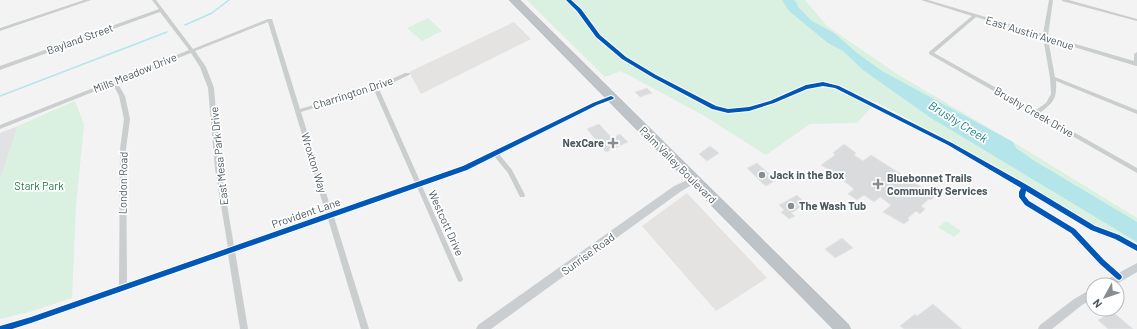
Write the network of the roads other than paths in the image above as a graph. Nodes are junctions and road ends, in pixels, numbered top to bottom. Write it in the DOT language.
graph roads {
  1 [pos="89,0"];
  2 [pos="154,0"];
  3 [pos="514,0"];
  4 [pos="923,0"];
  5 [pos="1051,0"];
  6 [pos="1064,0"];
  7 [pos="161,10"];
  8 [pos="975,16"];
  9 [pos="270,20"];
  10 [pos="1137,20"];
  11 [pos="0,30"];
  12 [pos="1045,38"];
  13 [pos="192,50"];
  14 [pos="1137,54"];
  15 [pos="1136,64"];
  16 [pos="0,68"];
  17 [pos="407,74"];
  18 [pos="1053,78"];
  19 [pos="114,81"];
  20 [pos="376,88"];
  21 [pos="611,98"];
  22 [pos="299,111"];
  23 [pos="1137,112"];
  24 [pos="1036,113"];
  25 [pos="0,127"];
  26 [pos="496,154"];
  27 [pos="1137,171"];
  28 [pos="694,180"];
  29 [pos="418,184"];
  30 [pos="522,195"];
  31 [pos="330,215"];
  32 [pos="231,250"];
  33 [pos="1137,267"];
  34 [pos="1120,277"];
  35 [pos="460,279"];
  36 [pos="123,288"];
  37 [pos="1085,298"];
  38 [pos="0,329"];
  39 [pos="244,329"];
  40 [pos="365,329"];
  41 [pos="482,329"];
  42 [pos="843,329"];
  43 [pos="1044,329"];
  1 -- 11 [label="street"];
  2 -- 7 [label="street, East Mesa Park Drive"];
  3 -- 21 [label="highway, Palm Valley Boulevard"];
  4 -- 8 [label="street, East Austin Avenue"];
  5 -- 12 [label="street"];
  6 -- 10 [label="street"];
  7 -- 13 [label="street, East Mesa Park Drive"];
  7 -- 16 [label="street, Bayland Street"];
  8 -- 12 [label="street, East Austin Avenue"];
  8 -- 24 [label="street, Brushy Creek Drive"];
  9 -- 13 [label="street, Mills Meadow Drive"];
  9 -- 22 [label="street, Wroxton Way"];
  12 -- 15 [label="street, East Austin Avenue"];
  12 -- 18 [label="street"];
  13 -- 19 [label="street, Mills Meadow Drive"];
  13 -- 32 [label="street, East Mesa Park Drive"];
  14 -- 15 [label="street"];
  17 -- 20 [label="street, Charrington Drive"];
  18 -- 23 [label="street"];
  18 -- 24 [label="street"];
  19 -- 25 [label="street, Mills Meadow Drive"];
  19 -- 36 [label="street, London Road"];
  20 -- 22 [label="street, Charrington Drive"];
  20 -- 29 [label="street, Westcott Drive"];
  21 -- 26 [label="street, Provident Lane"];
  21 -- 28 [label="highway, Palm Valley Boulevard"];
  22 -- 31 [label="street, Wroxton Way"];
  24 -- 27 [label="street, Brushy Creek Drive"];
  26 -- 29 [label="street, Provident Lane"];
  26 -- 30 [label="street"];
  28 -- 41 [label="main road, Sunrise Road"];
  28 -- 42 [label="highway, Palm Valley Boulevard"];
  29 -- 31 [label="street, Provident Lane"];
  29 -- 35 [label="street, Westcott Drive"];
  31 -- 32 [label="street, Provident Lane"];
  31 -- 40 [label="street, Wroxton Way"];
  32 -- 36 [label="street, Provident Lane"];
  32 -- 39 [label="street, East Mesa Park Drive"];
  33 -- 34 [label="main road"];
  36 -- 38 [label="street, Provident Lane"];
  37 -- 43 [label="main road"];
}
